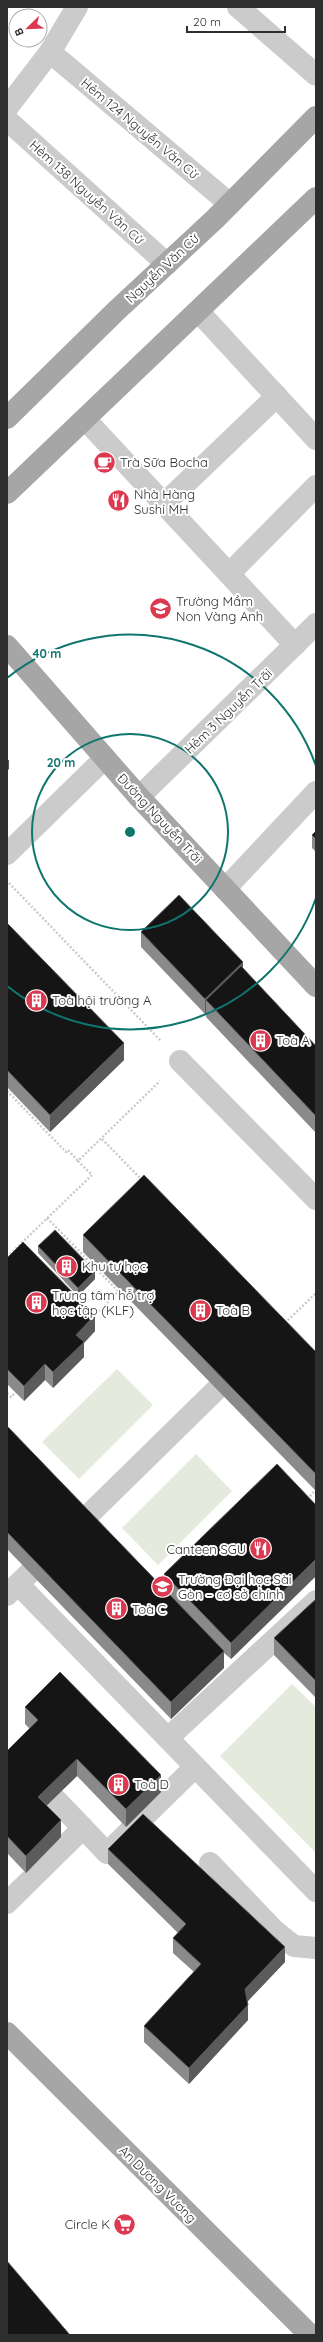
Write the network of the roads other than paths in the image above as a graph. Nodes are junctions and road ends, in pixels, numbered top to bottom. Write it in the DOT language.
graph roads {
  1 [pos="77,7"];
  2 [pos="238,7"];
  3 [pos="50,52"];
  4 [pos="316,75"];
  5 [pos="7,108"];
  6 [pos="316,117"];
  7 [pos="7,120"];
  8 [pos="316,198"];
  9 [pos="230,204"];
  10 [pos="167,264"];
  11 [pos="198,310"];
  12 [pos="277,396"];
  13 [pos="7,418"];
  14 [pos="85,419"];
  15 [pos="316,439"];
  16 [pos="316,486"];
  17 [pos="7,493"];
  18 [pos="164,504"];
  19 [pos="229,574"];
  20 [pos="316,624"];
  21 [pos="295,645"];
  22 [pos="7,646"];
  23 [pos="15,666"];
  24 [pos="105,758"];
  25 [pos="316,792"];
  26 [pos="139,797"];
  27 [pos="7,854"];
  28 [pos="225,889"];
  29 [pos="316,986"];
  30 [pos="180,1060"];
  31 [pos="316,1199"];
  32 [pos="220,1386"];
  33 [pos="13,1590"];
  34 [pos="316,1602"];
  35 [pos="168,1738"];
  36 [pos="195,1767"];
  37 [pos="55,1799"];
  38 [pos="83,1828"];
  39 [pos="210,1863"];
  40 [pos="316,1891"];
  41 [pos="7,1903"];
  42 [pos="316,1948"];
  43 [pos="7,2033"];
  44 [pos="310,2335"];
  1 -- 3 [label="street"];
  2 -- 4 [label="street"];
  3 -- 5 [label="street"];
  3 -- 9 [label="street, Hẻm 124 Nguyễn Văn Cừ"];
  6 -- 9 [label="main road, Nguyễn Văn Cừ"];
  7 -- 10 [label="street, Hẻm 138 Nguyễn Văn Cừ"];
  8 -- 11 [label="main road"];
  9 -- 10 [label="main road, Nguyễn Văn Cừ"];
  10 -- 13 [label="main road, Nguyễn Văn Cừ"];
  11 -- 12 [label="street"];
  11 -- 14 [label="main road"];
  12 -- 15 [label="street"];
  12 -- 18 [label="street"];
  14 -- 17 [label="main road"];
  14 -- 18 [label="street"];
  16 -- 19 [label="street"];
  18 -- 19 [label="street"];
  19 -- 21 [label="street"];
  20 -- 21 [label="street, Hẻm 3 Nguyễn Trãi"];
  21 -- 26 [label="street, Hẻm 3 Nguyễn Trãi"];
  22 -- 23 [label="main road, Đường Nguyễn Trãi"];
  23 -- 24 [label="main road, Đường Nguyễn Trãi"];
  24 -- 26 [label="main road, Đường Nguyễn Trãi"];
  24 -- 27 [label="street"];
  25 -- 28 [label="street"];
  26 -- 28 [label="main road, Đường Nguyễn Trãi"];
  28 -- 29 [label="main road, Đường Nguyễn Trãi"];
  30 -- 31 [label="street"];
  32 -- 33 [label="street"];
  33 -- 35 [label="street"];
  34 -- 35 [label="street"];
  35 -- 36 [label="street"];
  36 -- 38 [label="street"];
  36 -- 40 [label="street"];
  37 -- 38 [label="street"];
  38 -- 41 [label="street"];
  39 -- 42 [label="street"];
  43 -- 44 [label="main road, An Dương Vương"];
}
